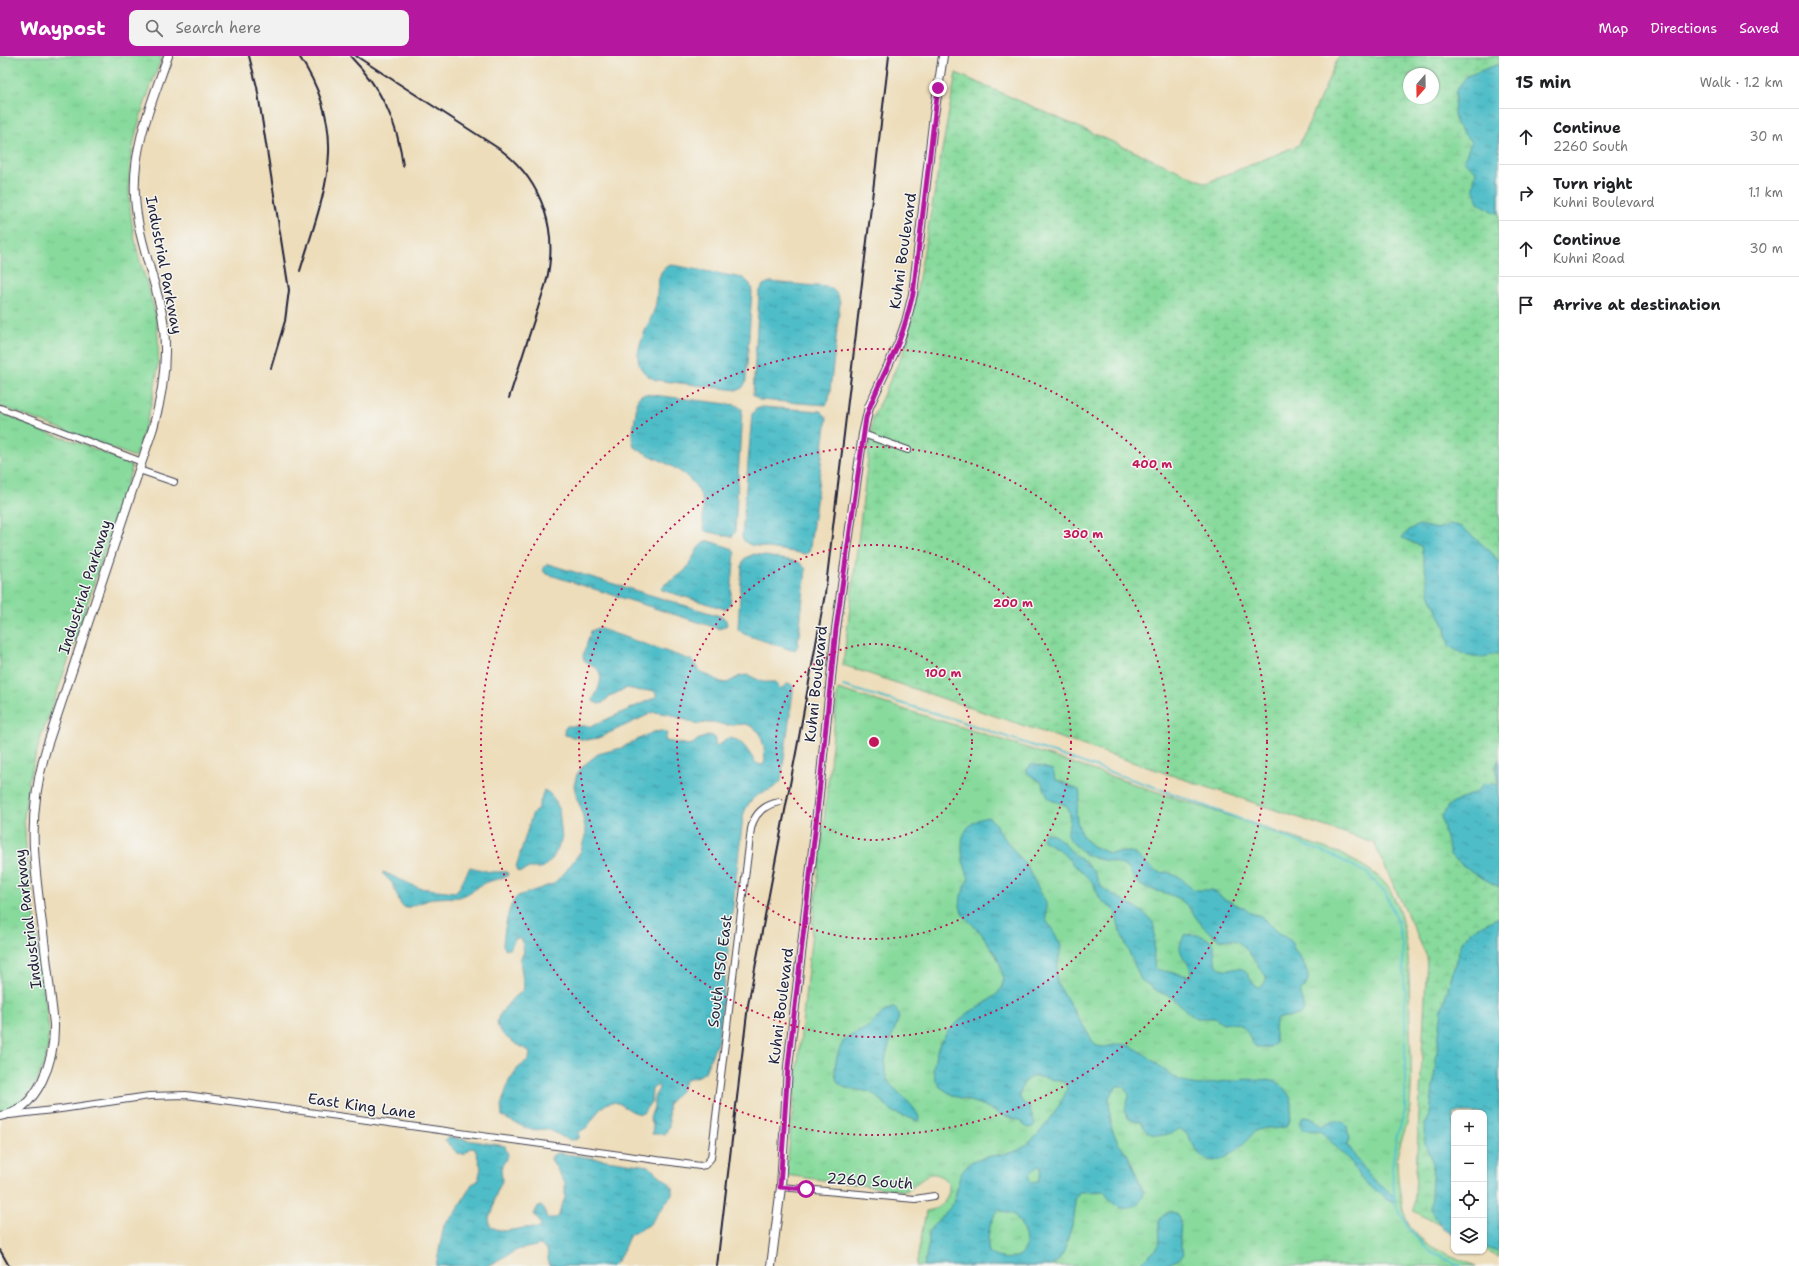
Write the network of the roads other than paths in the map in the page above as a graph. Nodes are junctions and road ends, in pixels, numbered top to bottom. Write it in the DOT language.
graph roads {
  1 [pos="168,56"];
  2 [pos="943,56"];
  3 [pos="0,408"];
  4 [pos="863,434"];
  5 [pos="908,450"];
  6 [pos="140,466"];
  7 [pos="174,482"];
  8 [pos="779,802"];
  9 [pos="2,1116"];
  10 [pos="711,1158"];
  11 [pos="780,1187"];
  12 [pos="934,1196"];
  13 [pos="771,1266"];
  1 -- 6 [label="street, Industrial Parkway"];
  2 -- 4 [label="street, Kuhni Boulevard"];
  3 -- 6 [label="street"];
  4 -- 5 [label="street"];
  4 -- 11 [label="street, Kuhni Boulevard"];
  6 -- 7 [label="street"];
  6 -- 9 [label="street, Industrial Parkway"];
  8 -- 10 [label="street, South 950 East"];
  9 -- 10 [label="street, East King Lane"];
  11 -- 12 [label="street, 2260 South"];
  11 -- 13 [label="street, Kuhni Boulevard"];
}
